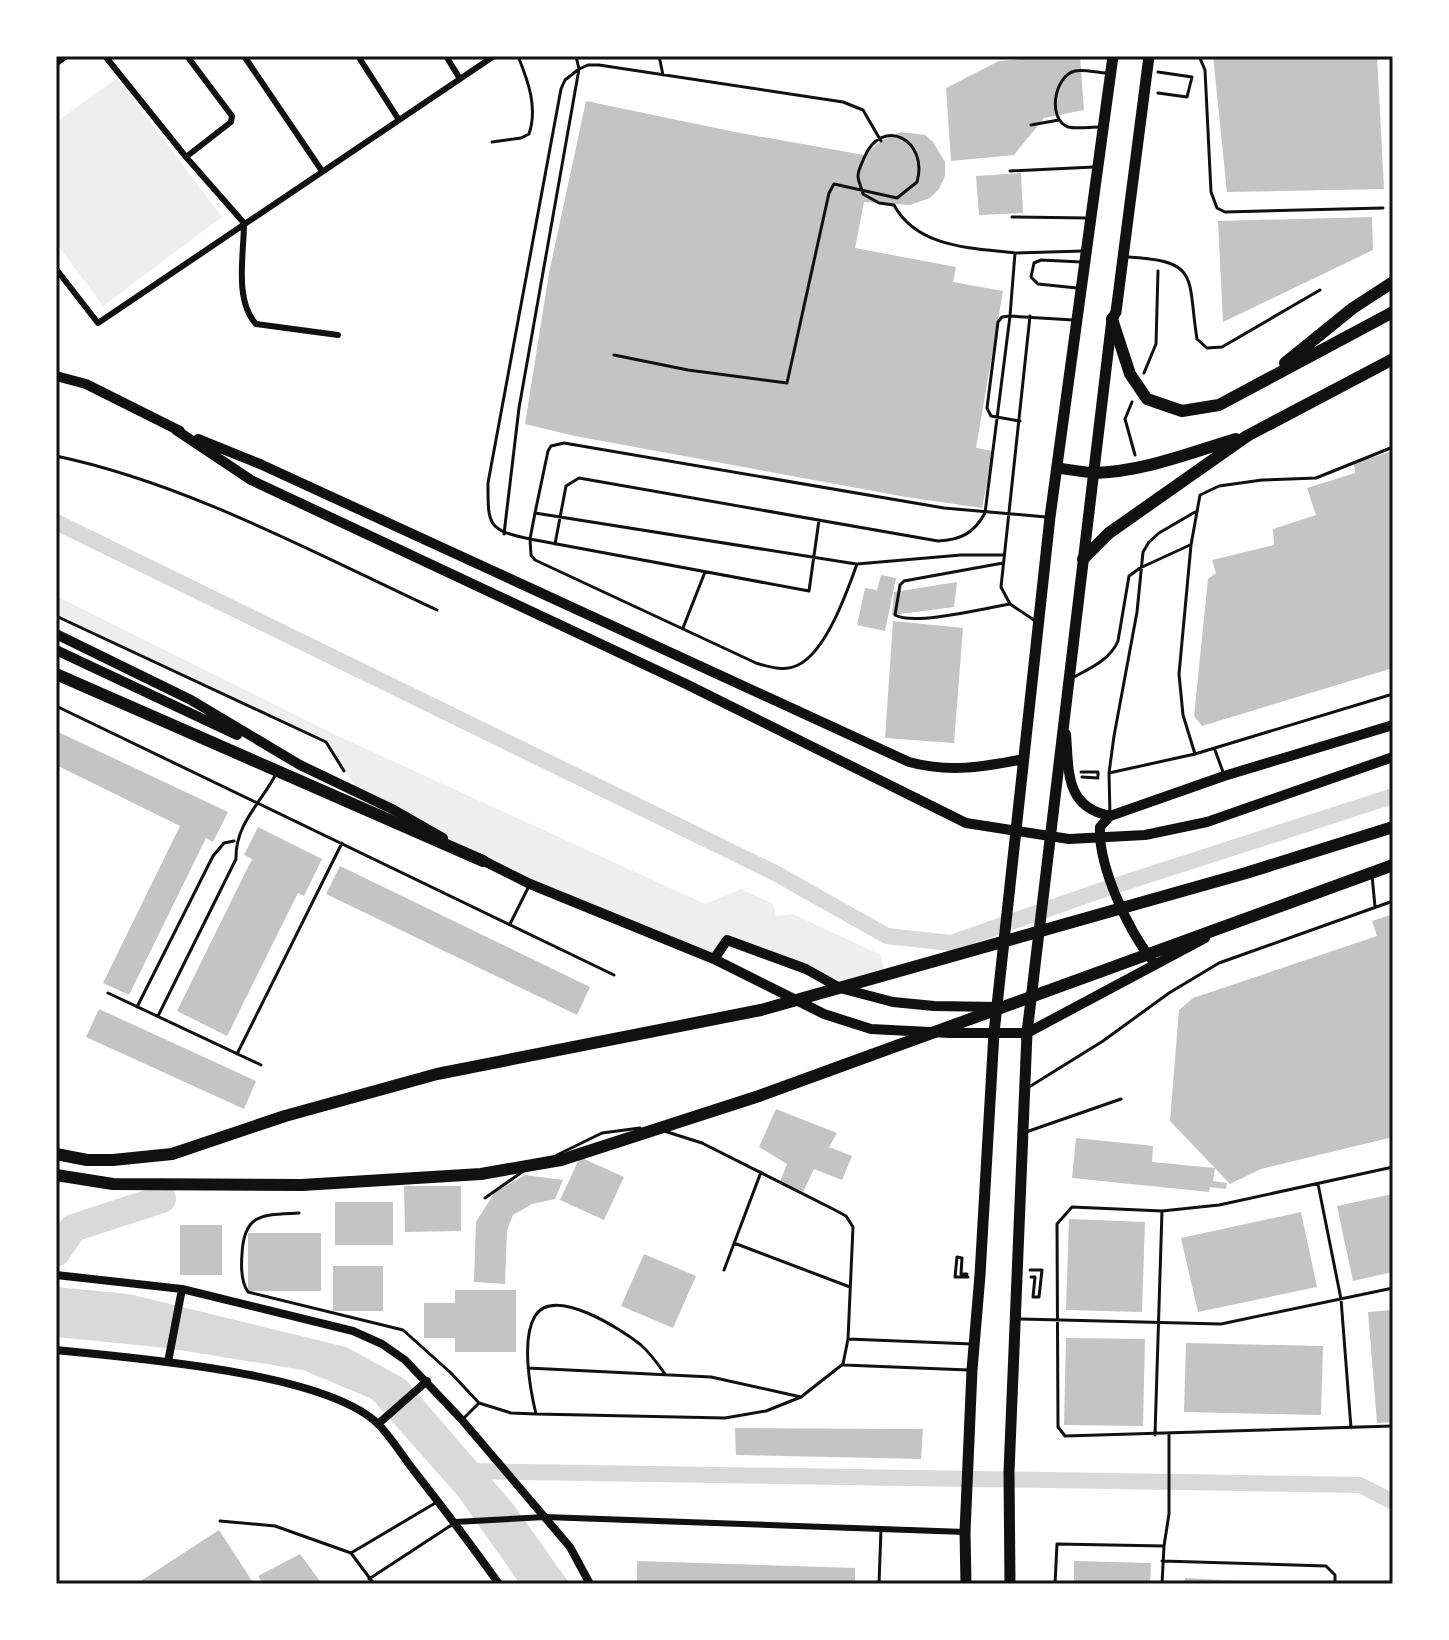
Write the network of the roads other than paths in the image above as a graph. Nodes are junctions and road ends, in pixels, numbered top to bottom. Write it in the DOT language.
graph roads {
  1 [pos="66,56"];
  2 [pos="105,56"];
  3 [pos="187,56"];
  4 [pos="244,56"];
  5 [pos="358,56"];
  6 [pos="446,56"];
  7 [pos="494,56"];
  8 [pos="518,56"];
  9 [pos="576,56"];
  10 [pos="659,56"];
  11 [pos="1113,56"];
  12 [pos="1149,56"];
  13 [pos="1199,56"];
  14 [pos="56,64"];
  15 [pos="579,69"];
  16 [pos="1110,74"];
  17 [pos="663,75"];
  18 [pos="460,79"];
  19 [pos="399,120"];
  20 [pos="1059,120"];
  21 [pos="1031,125"];
  22 [pos="1103,127"];
  23 [pos="881,141"];
  24 [pos="492,142"];
  25 [pos="186,157"];
  26 [pos="1098,167"];
  27 [pos="322,171"];
  28 [pos="1010,171"];
  29 [pos="1383,208"];
  30 [pos="1012,217"];
  31 [pos="1091,218"];
  32 [pos="244,223"];
  33 [pos="1015,253"];
  34 [pos="1086,257"];
  35 [pos="1124,257"];
  36 [pos="56,269"];
  37 [pos="1393,282"];
  38 [pos="1081,289"];
  39 [pos="1320,290"];
  40 [pos="1393,312"];
  41 [pos="1010,316"];
  42 [pos="1030,316"];
  43 [pos="1112,319"];
  44 [pos="1077,320"];
  45 [pos="338,335"];
  46 [pos="614,355"];
  47 [pos="1393,359"];
  48 [pos="56,376"];
  49 [pos="1264,380"];
  50 [pos="998,417"];
  51 [pos="1020,421"];
  52 [pos="176,430"];
  53 [pos="1247,436"];
  54 [pos="1393,447"];
  55 [pos="1057,468"];
  56 [pos="1093,473"];
  57 [pos="1195,512"];
  58 [pos="535,513"];
  59 [pos="985,513"];
  60 [pos="1009,514"];
  61 [pos="559,516"];
  62 [pos="1050,517"];
  63 [pos="819,520"];
  64 [pos="504,534"];
  65 [pos="530,539"];
  66 [pos="555,544"];
  67 [pos="1191,545"];
  68 [pos="1003,555"];
  69 [pos="815,557"];
  70 [pos="1083,559"];
  71 [pos="1003,563"];
  72 [pos="857,564"];
  73 [pos="1140,568"];
  74 [pos="705,572"];
  75 [pos="1010,604"];
  76 [pos="1039,623"];
  77 [pos="682,629"];
  78 [pos="56,634"];
  79 [pos="56,650"];
  80 [pos="56,674"];
  81 [pos="1068,680"];
  82 [pos="1393,694"];
  83 [pos="56,706"];
  84 [pos="1064,714"];
  85 [pos="1393,725"];
  86 [pos="1215,750"];
  87 [pos="1195,754"];
  88 [pos="1393,757"];
  89 [pos="1024,759"];
  90 [pos="300,765"];
  91 [pos="278,770"];
  92 [pos="1109,773"];
  93 [pos="1224,776"];
  94 [pos="256,802"];
  95 [pos="1110,816"];
  96 [pos="1393,827"];
  97 [pos="235,841"];
  98 [pos="342,843"];
  99 [pos="483,861"];
  100 [pos="1393,865"];
  101 [pos="1371,873"];
  102 [pos="530,884"];
  103 [pos="1393,901"];
  104 [pos="1375,907"];
  105 [pos="510,924"];
  106 [pos="714,959"];
  107 [pos="1155,965"];
  108 [pos="614,975"];
  109 [pos="840,988"];
  110 [pos="108,993"];
  111 [pos="1030,1002"];
  112 [pos="137,1007"];
  113 [pos="997,1007"];
  114 [pos="158,1016"];
  115 [pos="994,1033"];
  116 [pos="1027,1033"];
  117 [pos="237,1054"];
  118 [pos="261,1065"];
  119 [pos="1025,1089"];
  120 [pos="1121,1099"];
  121 [pos="1023,1133"];
  122 [pos="56,1154"];
  123 [pos="1393,1167"];
  124 [pos="761,1172"];
  125 [pos="56,1175"];
  126 [pos="1318,1184"];
  127 [pos="485,1198"];
  128 [pos="1162,1211"];
  129 [pos="299,1213"];
  130 [pos="734,1243"];
  131 [pos="724,1270"];
  132 [pos="56,1275"];
  133 [pos="850,1287"];
  134 [pos="1393,1288"];
  135 [pos="182,1293"];
  136 [pos="1341,1299"];
  137 [pos="1015,1319"];
  138 [pos="1056,1319"];
  139 [pos="1159,1322"];
  140 [pos="848,1339"];
  141 [pos="974,1344"];
  142 [pos="56,1350"];
  143 [pos="168,1359"];
  144 [pos="843,1364"];
  145 [pos="528,1368"];
  146 [pos="972,1370"];
  147 [pos="665,1374"];
  148 [pos="424,1384"];
  149 [pos="801,1397"];
  150 [pos="479,1403"];
  151 [pos="536,1414"];
  152 [pos="462,1420"];
  153 [pos="378,1424"];
  154 [pos="1393,1426"];
  155 [pos="1351,1428"];
  156 [pos="1155,1435"];
  157 [pos="1169,1435"];
  158 [pos="438,1501"];
  159 [pos="545,1517"];
  160 [pos="220,1521"];
  161 [pos="455,1522"];
  162 [pos="881,1529"];
  163 [pos="965,1532"];
  164 [pos="1164,1546"];
  165 [pos="351,1553"];
  166 [pos="1162,1561"];
  167 [pos="369,1579"];
  168 [pos="374,1584"];
  169 [pos="499,1584"];
  170 [pos="590,1584"];
  171 [pos="879,1584"];
  172 [pos="966,1584"];
  173 [pos="1010,1584"];
  174 [pos="1055,1584"];
  175 [pos="1162,1584"];
  176 [pos="1335,1584"];
  1 -- 14 [label="street"];
  2 -- 25 [label="street"];
  3 -- 25 [label="street"];
  4 -- 27 [label="street"];
  5 -- 19 [label="street"];
  6 -- 18 [label="street"];
  7 -- 18 [label="street"];
  8 -- 24 [label="lane"];
  9 -- 15 [label="lane"];
  10 -- 17 [label="lane"];
  11 -- 16 [label="highway"];
  12 -- 35 [label="highway"];
  13 -- 29 [label="lane"];
  15 -- 17 [label="lane"];
  15 -- 64 [label="lane"];
  15 -- 64 [label="lane"];
  16 -- 20 [label="lane"];
  16 -- 22 [label="highway"];
  17 -- 23 [label="lane"];
  18 -- 19 [label="street"];
  19 -- 27 [label="street"];
  20 -- 21 [label="lane"];
  20 -- 22 [label="lane"];
  22 -- 26 [label="highway"];
  25 -- 32 [label="street"];
  26 -- 28 [label="lane"];
  26 -- 31 [label="highway"];
  27 -- 32 [label="street"];
  30 -- 31 [label="lane"];
  31 -- 34 [label="highway"];
  32 -- 36 [label="street"];
  32 -- 45 [label="street"];
  33 -- 34 [label="lane"];
  33 -- 41 [label="lane"];
  33 -- 46 [label="lane"];
  34 -- 38 [label="highway"];
  34 -- 38 [label="lane"];
  35 -- 39 [label="lane"];
  35 -- 43 [label="highway"];
  37 -- 49 [label="highway"];
  38 -- 44 [label="highway"];
  40 -- 49 [label="highway"];
  41 -- 42 [label="lane"];
  41 -- 50 [label="lane"];
  41 -- 50 [label="lane"];
  42 -- 44 [label="lane"];
  42 -- 51 [label="lane"];
  43 -- 49 [label="highway"];
  43 -- 56 [label="highway"];
  44 -- 55 [label="highway"];
  47 -- 53 [label="highway"];
  48 -- 52 [label="main road"];
  50 -- 51 [label="lane"];
  50 -- 59 [label="lane"];
  51 -- 60 [label="lane"];
  52 -- 88 [label="main road"];
  52 -- 89 [label="main road"];
  53 -- 56 [label="highway"];
  53 -- 70 [label="highway"];
  54 -- 57 [label="lane"];
  55 -- 56 [label="highway"];
  55 -- 62 [label="highway"];
  56 -- 70 [label="highway"];
  57 -- 67 [label="lane"];
  57 -- 73 [label="lane"];
  58 -- 59 [label="lane"];
  58 -- 61 [label="lane"];
  58 -- 65 [label="lane"];
  59 -- 60 [label="lane"];
  59 -- 63 [label="lane"];
  60 -- 62 [label="lane"];
  60 -- 68 [label="lane"];
  61 -- 63 [label="lane"];
  61 -- 66 [label="lane"];
  61 -- 69 [label="lane"];
  62 -- 76 [label="highway"];
  63 -- 69 [label="lane"];
  64 -- 65 [label="lane"];
  65 -- 66 [label="lane"];
  65 -- 77 [label="lane"];
  66 -- 74 [label="lane"];
  67 -- 73 [label="lane"];
  67 -- 87 [label="lane"];
  68 -- 71 [label="lane"];
  68 -- 72 [label="lane"];
  69 -- 72 [label="lane"];
  69 -- 74 [label="lane"];
  70 -- 81 [label="highway"];
  71 -- 75 [label="lane"];
  71 -- 75 [label="lane"];
  72 -- 77 [label="lane"];
  73 -- 81 [label="lane"];
  73 -- 92 [label="lane"];
  74 -- 77 [label="lane"];
  75 -- 76 [label="lane"];
  76 -- 89 [label="highway"];
  78 -- 90 [label="main road"];
  79 -- 90 [label="main road"];
  80 -- 91 [label="highway"];
  81 -- 84 [label="highway"];
  82 -- 86 [label="lane"];
  83 -- 94 [label="lane"];
  84 -- 95 [label="main road"];
  84 -- 111 [label="highway"];
  85 -- 93 [label="main road"];
  86 -- 87 [label="lane"];
  86 -- 93 [label="lane"];
  87 -- 92 [label="lane"];
  89 -- 113 [label="highway"];
  90 -- 99 [label="main road"];
  91 -- 94 [label="lane"];
  91 -- 99 [label="highway"];
  92 -- 95 [label="lane"];
  93 -- 95 [label="main road"];
  94 -- 97 [label="lane"];
  94 -- 98 [label="lane"];
  95 -- 107 [label="main road"];
  96 -- 109 [label="highway"];
  97 -- 112 [label="lane"];
  97 -- 114 [label="lane"];
  98 -- 105 [label="lane"];
  98 -- 117 [label="lane"];
  99 -- 102 [label="main road"];
  100 -- 101 [label="main road"];
  100 -- 125 [label="highway"];
  101 -- 104 [label="lane"];
  101 -- 107 [label="main road"];
  102 -- 105 [label="lane"];
  102 -- 106 [label="main road"];
  103 -- 104 [label="lane"];
  104 -- 119 [label="lane"];
  105 -- 108 [label="lane"];
  106 -- 109 [label="main road"];
  106 -- 115 [label="main road"];
  107 -- 116 [label="main road"];
  109 -- 113 [label="main road"];
  109 -- 122 [label="highway"];
  110 -- 112 [label="lane"];
  111 -- 113 [label="main road"];
  111 -- 116 [label="highway"];
  112 -- 114 [label="lane"];
  113 -- 115 [label="highway"];
  114 -- 117 [label="lane"];
  115 -- 116 [label="main road"];
  115 -- 141 [label="highway"];
  116 -- 119 [label="highway"];
  117 -- 118 [label="lane"];
  119 -- 121 [label="highway"];
  120 -- 121 [label="lane"];
  121 -- 137 [label="highway"];
  123 -- 126 [label="lane"];
  124 -- 127 [label="lane"];
  124 -- 130 [label="lane"];
  124 -- 133 [label="lane"];
  126 -- 128 [label="lane"];
  126 -- 136 [label="lane"];
  128 -- 138 [label="lane"];
  128 -- 139 [label="lane"];
  129 -- 150 [label="lane"];
  130 -- 131 [label="lane"];
  130 -- 133 [label="lane"];
  132 -- 135 [label="street"];
  133 -- 140 [label="lane"];
  134 -- 136 [label="lane"];
  135 -- 143 [label="street"];
  135 -- 148 [label="street"];
  136 -- 139 [label="lane"];
  136 -- 155 [label="lane"];
  137 -- 138 [label="lane"];
  137 -- 173 [label="highway"];
  138 -- 139 [label="lane"];
  138 -- 156 [label="lane"];
  139 -- 156 [label="lane"];
  140 -- 141 [label="lane"];
  140 -- 144 [label="lane"];
  141 -- 146 [label="highway"];
  142 -- 143 [label="street"];
  143 -- 153 [label="street"];
  144 -- 146 [label="lane"];
  144 -- 149 [label="lane"];
  145 -- 147 [label="lane"];
  145 -- 147 [label="lane"];
  145 -- 151 [label="lane"];
  146 -- 163 [label="highway"];
  147 -- 149 [label="lane"];
  148 -- 152 [label="street"];
  148 -- 153 [label="street"];
  149 -- 151 [label="lane"];
  150 -- 151 [label="lane"];
  150 -- 152 [label="lane"];
  152 -- 159 [label="street"];
  153 -- 158 [label="street"];
  154 -- 155 [label="lane"];
  155 -- 157 [label="lane"];
  156 -- 157 [label="lane"];
  157 -- 164 [label="lane"];
  158 -- 161 [label="street"];
  158 -- 165 [label="lane"];
  159 -- 161 [label="street"];
  159 -- 162 [label="street"];
  159 -- 170 [label="street"];
  160 -- 165 [label="lane"];
  161 -- 167 [label="lane"];
  161 -- 169 [label="street"];
  162 -- 163 [label="street"];
  162 -- 171 [label="lane"];
  163 -- 172 [label="highway"];
  164 -- 166 [label="lane"];
  164 -- 174 [label="lane"];
  165 -- 167 [label="lane"];
  166 -- 175 [label="lane"];
  166 -- 176 [label="lane"];
  167 -- 168 [label="lane"];
}
